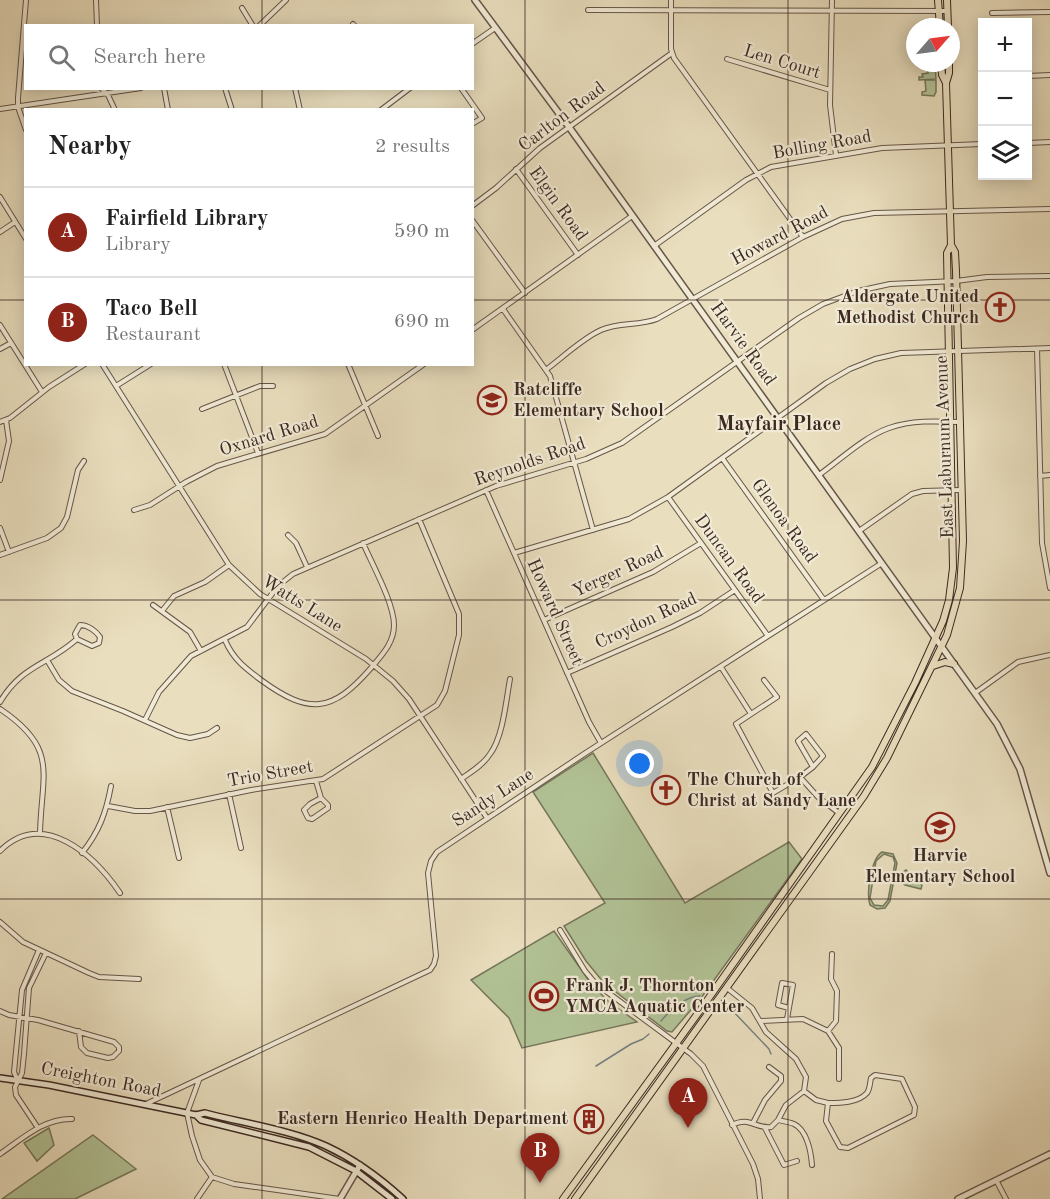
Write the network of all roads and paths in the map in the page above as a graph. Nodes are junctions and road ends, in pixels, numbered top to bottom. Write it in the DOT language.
graph roads {
  1 [pos="26,0"];
  2 [pos="96,0"];
  3 [pos="286,0"];
  4 [pos="475,0"];
  5 [pos="671,0"];
  6 [pos="832,0"];
  7 [pos="938,0"];
  8 [pos="947,0"];
  9 [pos="242,8"];
  10 [pos="671,9"];
  11 [pos="588,10"];
  12 [pos="832,11"];
  13 [pos="939,11"];
  14 [pos="947,11"];
  15 [pos="1050,12"];
  16 [pos="992,13"];
  17 [pos="939,18"];
  18 [pos="947,18"];
  19 [pos="24,24"];
  20 [pos="97,24"];
  21 [pos="252,24"];
  22 [pos="261,24"];
  23 [pos="24,27"];
  24 [pos="495,28"];
  25 [pos="474,43"];
  26 [pos="672,53"];
  27 [pos="727,59"];
  28 [pos="942,72"];
  29 [pos="949,72"];
  30 [pos="1050,75"];
  31 [pos="1032,76"];
  32 [pos="946,83"];
  33 [pos="103,90"];
  34 [pos="127,90"];
  35 [pos="164,90"];
  36 [pos="226,90"];
  37 [pos="295,90"];
  38 [pos="407,90"];
  39 [pos="462,90"];
  40 [pos="830,90"];
  41 [pos="105,93"];
  42 [pos="18,107"];
  43 [pos="114,108"];
  44 [pos="168,108"];
  45 [pos="231,108"];
  46 [pos="300,108"];
  47 [pos="384,108"];
  48 [pos="0,109"];
  49 [pos="474,123"];
  50 [pos="24,124"];
  51 [pos="568,127"];
  52 [pos="1050,142"];
  53 [pos="1032,143"];
  54 [pos="978,144"];
  55 [pos="948,145"];
  56 [pos="836,156"];
  57 [pos="516,169"];
  58 [pos="757,173"];
  59 [pos="0,197"];
  60 [pos="474,204"];
  61 [pos="1050,209"];
  62 [pos="949,212"];
  63 [pos="632,216"];
  64 [pos="15,222"];
  65 [pos="474,223"];
  66 [pos="0,232"];
  67 [pos="24,236"];
  68 [pos="803,237"];
  69 [pos="951,245"];
  70 [pos="654,246"];
  71 [pos="578,255"];
  72 [pos="1050,276"];
  73 [pos="947,281"];
  74 [pos="956,281"];
  75 [pos="525,293"];
  76 [pos="692,300"];
  77 [pos="503,309"];
  78 [pos="0,325"];
  79 [pos="474,329"];
  80 [pos="11,343"];
  81 [pos="1050,348"];
  82 [pos="0,349"];
  83 [pos="1037,349"];
  84 [pos="949,351"];
  85 [pos="957,351"];
  86 [pos="737,361"];
  87 [pos="24,364"];
  88 [pos="26,366"];
  89 [pos="82,366"];
  90 [pos="103,366"];
  91 [pos="148,366"];
  92 [pos="225,366"];
  93 [pos="349,366"];
  94 [pos="418,366"];
  95 [pos="547,369"];
  96 [pos="116,386"];
  97 [pos="273,386"];
  98 [pos="42,392"];
  99 [pos="236,395"];
  100 [pos="366,407"];
  101 [pos="202,409"];
  102 [pos="777,418"];
  103 [pos="6,420"];
  104 [pos="950,421"];
  105 [pos="0,422"];
  106 [pos="959,422"];
  107 [pos="378,436"];
  108 [pos="258,453"];
  109 [pos="722,458"];
  110 [pos="84,461"];
  111 [pos="574,463"];
  112 [pos="819,475"];
  113 [pos="1050,475"];
  114 [pos="1040,476"];
  115 [pos="0,480"];
  116 [pos="178,487"];
  117 [pos="486,490"];
  118 [pos="961,490"];
  119 [pos="952,491"];
  120 [pos="668,497"];
  121 [pos="134,510"];
  122 [pos="419,519"];
  123 [pos="0,528"];
  124 [pos="593,530"];
  125 [pos="860,531"];
  126 [pos="288,535"];
  127 [pos="363,543"];
  128 [pos="701,543"];
  129 [pos="9,552"];
  130 [pos="514,554"];
  131 [pos="0,555"];
  132 [pos="882,563"];
  133 [pos="229,565"];
  134 [pos="1048,565"];
  135 [pos="308,567"];
  136 [pos="1050,588"];
  137 [pos="735,590"];
  138 [pos="267,600"];
  139 [pos="824,600"];
  140 [pos="153,605"];
  141 [pos="162,611"];
  142 [pos="543,620"];
  143 [pos="768,636"];
  144 [pos="77,639"];
  145 [pos="936,639"];
  146 [pos="225,640"];
  147 [pos="942,647"];
  148 [pos="201,651"];
  149 [pos="1050,655"];
  150 [pos="47,660"];
  151 [pos="374,664"];
  152 [pos="954,664"];
  153 [pos="933,666"];
  154 [pos="721,667"];
  155 [pos="567,673"];
  156 [pos="510,679"];
  157 [pos="764,680"];
  158 [pos="975,693"];
  159 [pos="0,702"];
  160 [pos="0,709"];
  161 [pos="751,714"];
  162 [pos="420,716"];
  163 [pos="145,720"];
  164 [pos="217,728"];
  165 [pos="601,743"];
  166 [pos="813,767"];
  167 [pos="800,777"];
  168 [pos="460,779"];
  169 [pos="316,781"];
  170 [pos="111,786"];
  171 [pos="229,794"];
  172 [pos="321,798"];
  173 [pos="108,806"];
  174 [pos="167,807"];
  175 [pos="839,814"];
  176 [pos="487,818"];
  177 [pos="40,834"];
  178 [pos="241,848"];
  179 [pos="0,851"];
  180 [pos="82,853"];
  181 [pos="179,858"];
  182 [pos="1050,873"];
  183 [pos="120,893"];
  184 [pos="0,922"];
  185 [pos="560,930"];
  186 [pos="39,950"];
  187 [pos="46,953"];
  188 [pos="832,954"];
  189 [pos="139,979"];
  190 [pos="727,988"];
  191 [pos="789,1008"];
  192 [pos="0,1011"];
  193 [pos="18,1017"];
  194 [pos="26,1017"];
  195 [pos="787,1019"];
  196 [pos="761,1021"];
  197 [pos="828,1031"];
  198 [pos="79,1032"];
  199 [pos="675,1043"];
  200 [pos="683,1049"];
  201 [pos="769,1067"];
  202 [pos="0,1078"];
  203 [pos="18,1079"];
  204 [pos="839,1079"];
  205 [pos="199,1080"];
  206 [pos="804,1091"];
  207 [pos="828,1103"];
  208 [pos="145,1104"];
  209 [pos="188,1113"];
  210 [pos="196,1115"];
  211 [pos="72,1119"];
  212 [pos="778,1120"];
  213 [pos="753,1123"];
  214 [pos="732,1125"];
  215 [pos="38,1128"];
  216 [pos="765,1128"];
  217 [pos="0,1154"];
  218 [pos="1050,1154"];
  219 [pos="797,1161"];
  220 [pos="360,1165"];
  221 [pos="812,1165"];
  222 [pos="356,1171"];
  223 [pos="212,1177"];
  224 [pos="996,1180"];
  225 [pos="196,1199"];
  226 [pos="340,1199"];
  227 [pos="392,1199"];
  228 [pos="403,1199"];
  229 [pos="563,1199"];
  230 [pos="574,1199"];
  231 [pos="760,1199"];
  232 [pos="958,1199"];
  233 [pos="1006,1199"];
  1 -- 19 [label="street"];
  2 -- 20 [label="street"];
  3 -- 22 [label="street"];
  4 -- 24 [label="street, Harvie Road"];
  5 -- 10 [label="street"];
  6 -- 12 [label="street"];
  7 -- 13 [label="main road"];
  8 -- 14 [label="main road"];
  9 -- 21 [label="street"];
  10 -- 11 [label="street"];
  10 -- 12 [label="street"];
  10 -- 26 [label="street"];
  12 -- 13 [label="street"];
  12 -- 40 [label="street"];
  13 -- 14 [label="street"];
  13 -- 17 [label="main road"];
  14 -- 18 [label="main road"];
  15 -- 16 [label="street"];
  23 -- 42 [label="street"];
  24 -- 25 [label="street"];
  24 -- 51 [label="street, Harvie Road"];
  26 -- 51 [label="street, Carlton Road"];
  26 -- 58 [label="street"];
  27 -- 40 [label="street, Len Court"];
  28 -- 32 [label="main road, East Laburnum Avenue"];
  29 -- 32 [label="main road, East Laburnum Avenue"];
  30 -- 31 [label="street"];
  32 -- 55 [label="main road, East Laburnum Avenue"];
  33 -- 41 [label="street"];
  34 -- 41 [label="street"];
  35 -- 44 [label="street"];
  36 -- 45 [label="street"];
  37 -- 46 [label="street"];
  38 -- 47 [label="street"];
  39 -- 49 [label="street"];
  40 -- 56 [label="street"];
  41 -- 42 [label="street"];
  41 -- 43 [label="street"];
  42 -- 48 [label="street"];
  42 -- 50 [label="street"];
  51 -- 57 [label="street, Carlton Road"];
  51 -- 63 [label="street, Harvie Road"];
  52 -- 53 [label="street"];
  54 -- 55 [label="street, Bolling Road"];
  55 -- 56 [label="street, Bolling Road"];
  55 -- 62 [label="main road, East Laburnum Avenue"];
  56 -- 58 [label="street, Bolling Road"];
  57 -- 60 [label="street, Carlton Road"];
  57 -- 71 [label="street, Elgin Road"];
  58 -- 68 [label="street"];
  58 -- 70 [label="street, Bolling Road"];
  59 -- 64 [label="street"];
  61 -- 62 [label="street, Howard Road"];
  62 -- 68 [label="street, Howard Road"];
  62 -- 69 [label="main road, East Laburnum Avenue"];
  63 -- 70 [label="street, Harvie Road"];
  63 -- 71 [label="street"];
  64 -- 66 [label="street"];
  64 -- 67 [label="street"];
  65 -- 75 [label="street"];
  68 -- 76 [label="street, Howard Road"];
  69 -- 73 [label="main road, East Laburnum Avenue"];
  69 -- 74 [label="main road, East Laburnum Avenue"];
  70 -- 76 [label="street, Harvie Road"];
  71 -- 75 [label="street"];
  72 -- 74 [label="street, Reynolds Road"];
  73 -- 74 [label="street, Reynolds Road"];
  73 -- 84 [label="main road, East Laburnum Avenue"];
  73 -- 86 [label="street, Reynolds Road"];
  74 -- 85 [label="main road, East Laburnum Avenue"];
  75 -- 77 [label="street"];
  76 -- 86 [label="street, Harvie Road"];
  76 -- 95 [label="street, Howard Road"];
  77 -- 79 [label="street"];
  77 -- 95 [label="street"];
  78 -- 80 [label="street"];
  80 -- 82 [label="street"];
  80 -- 87 [label="street"];
  81 -- 83 [label="street"];
  83 -- 85 [label="street"];
  83 -- 114 [label="street"];
  84 -- 85 [label="street"];
  84 -- 102 [label="street"];
  84 -- 104 [label="main road, East Laburnum Avenue"];
  85 -- 106 [label="main road, East Laburnum Avenue"];
  86 -- 102 [label="street, Harvie Road"];
  86 -- 111 [label="street, Reynolds Road"];
  88 -- 98 [label="street"];
  89 -- 98 [label="street"];
  90 -- 96 [label="street, Watts Lane"];
  91 -- 96 [label="street"];
  92 -- 99 [label="street"];
  93 -- 100 [label="street"];
  94 -- 100 [label="street, Oxnard Road"];
  95 -- 111 [label="street"];
  96 -- 116 [label="street, Watts Lane"];
  97 -- 99 [label="street"];
  98 -- 103 [label="street"];
  99 -- 101 [label="street"];
  99 -- 108 [label="street"];
  100 -- 107 [label="street"];
  100 -- 108 [label="street, Oxnard Road"];
  102 -- 109 [label="street"];
  102 -- 112 [label="street, Harvie Road"];
  103 -- 105 [label="street"];
  103 -- 115 [label="street"];
  104 -- 106 [label="street"];
  104 -- 112 [label="street"];
  104 -- 119 [label="main road, East Laburnum Avenue"];
  106 -- 118 [label="main road, East Laburnum Avenue"];
  108 -- 116 [label="street, Oxnard Road"];
  109 -- 120 [label="street"];
  109 -- 139 [label="street, Glenoa Road"];
  110 -- 129 [label="street"];
  111 -- 117 [label="street, Reynolds Road"];
  111 -- 124 [label="street"];
  112 -- 125 [label="street, Harvie Road"];
  113 -- 114 [label="street"];
  114 -- 134 [label="street"];
  116 -- 121 [label="street, Oxnard Road"];
  116 -- 133 [label="street, Watts Lane"];
  117 -- 122 [label="street, Reynolds Road"];
  117 -- 130 [label="street, Howard Street"];
  118 -- 119 [label="street"];
  118 -- 147 [label="main road, East Laburnum Avenue"];
  119 -- 125 [label="street"];
  119 -- 145 [label="main road, East Laburnum Avenue"];
  120 -- 124 [label="street"];
  120 -- 128 [label="street, Duncan Road"];
  122 -- 127 [label="street, Reynolds Road"];
  122 -- 162 [label="street, Trio Street"];
  123 -- 129 [label="street"];
  124 -- 130 [label="street"];
  125 -- 132 [label="street, Harvie Road"];
  126 -- 135 [label="street"];
  127 -- 135 [label="street, Reynolds Road"];
  127 -- 151 [label="street"];
  128 -- 137 [label="street, Duncan Road"];
  128 -- 142 [label="street, Yerger Road"];
  129 -- 131 [label="street"];
  130 -- 142 [label="street, Howard Street"];
  132 -- 139 [label="street, Sandy Lane"];
  132 -- 145 [label="street, Harvie Road"];
  133 -- 138 [label="street, Watts Lane"];
  133 -- 141 [label="street"];
  134 -- 136 [label="street"];
  135 -- 138 [label="street, Reynolds Road"];
  137 -- 143 [label="street, Duncan Road"];
  137 -- 155 [label="street, Croydon Road"];
  138 -- 146 [label="street, Reynolds Road"];
  138 -- 151 [label="street, Watts Lane"];
  139 -- 143 [label="street, Sandy Lane"];
  140 -- 141 [label="street"];
  141 -- 148 [label="street"];
  142 -- 155 [label="street, Howard Street"];
  143 -- 154 [label="street, Sandy Lane"];
  144 -- 144 [label="street"];
  144 -- 150 [label="street"];
  145 -- 147 [label="street, Harvie Road"];
  145 -- 175 [label="main road, East Laburnum Avenue"];
  146 -- 148 [label="street, Reynolds Road"];
  146 -- 151 [label="street"];
  147 -- 152 [label="street, Harvie Road"];
  147 -- 153 [label="main road, East Laburnum Avenue"];
  148 -- 163 [label="street, Reynolds Road"];
  149 -- 158 [label="street"];
  150 -- 159 [label="street"];
  150 -- 163 [label="street"];
  151 -- 162 [label="street, Watts Lane"];
  152 -- 153 [label="main road"];
  152 -- 158 [label="street, Harvie Road"];
  153 -- 190 [label="main road, East Laburnum Avenue"];
  154 -- 161 [label="street"];
  154 -- 165 [label="street, Sandy Lane"];
  155 -- 165 [label="street, Howard Street"];
  156 -- 168 [label="street"];
  157 -- 161 [label="street"];
  158 -- 182 [label="street, Harvie Road"];
  160 -- 177 [label="street"];
  161 -- 167 [label="street"];
  162 -- 168 [label="street, Watts Lane"];
  162 -- 169 [label="street, Trio Street"];
  163 -- 164 [label="street"];
  165 -- 176 [label="street, Sandy Lane"];
  166 -- 166 [label="street"];
  166 -- 167 [label="street"];
  167 -- 175 [label="street"];
  168 -- 176 [label="street, Watts Lane"];
  169 -- 171 [label="street, Trio Street"];
  169 -- 172 [label="street"];
  170 -- 173 [label="street"];
  171 -- 174 [label="street, Trio Street"];
  171 -- 178 [label="street"];
  172 -- 172 [label="street"];
  173 -- 174 [label="street, Trio Street"];
  173 -- 180 [label="street"];
  174 -- 181 [label="street"];
  175 -- 199 [label="main road, East Laburnum Avenue"];
  176 -- 205 [label="street, Sandy Lane"];
  177 -- 179 [label="street"];
  177 -- 180 [label="street"];
  180 -- 183 [label="street"];
  184 -- 186 [label="street"];
  185 -- 199 [label="street"];
  186 -- 187 [label="street"];
  186 -- 193 [label="street"];
  187 -- 189 [label="street"];
  187 -- 194 [label="street"];
  188 -- 197 [label="street"];
  190 -- 196 [label="street"];
  190 -- 200 [label="main road, East Laburnum Avenue"];
  191 -- 191 [label="street"];
  191 -- 195 [label="street"];
  192 -- 193 [label="street"];
  193 -- 194 [label="street"];
  193 -- 203 [label="street"];
  194 -- 198 [label="street"];
  194 -- 203 [label="street"];
  195 -- 196 [label="street"];
  195 -- 197 [label="street"];
  196 -- 206 [label="street"];
  197 -- 204 [label="street"];
  198 -- 198 [label="street"];
  199 -- 200 [label="street"];
  199 -- 229 [label="main road, East Laburnum Avenue"];
  200 -- 214 [label="street"];
  200 -- 230 [label="main road, East Laburnum Avenue"];
  201 -- 213 [label="street"];
  202 -- 203 [label="street, Creighton Road"];
  203 -- 208 [label="street, Creighton Road"];
  203 -- 215 [label="street"];
  205 -- 208 [label="street, Sandy Lane"];
  205 -- 209 [label="street"];
  206 -- 207 [label="street"];
  206 -- 212 [label="street"];
  207 -- 207 [label="street"];
  208 -- 209 [label="street, Creighton Road"];
  209 -- 210 [label="street, Creighton Road"];
  209 -- 223 [label="street"];
  210 -- 220 [label="street, Creighton Road"];
  210 -- 222 [label="street, Creighton Road"];
  211 -- 215 [label="street"];
  212 -- 216 [label="street"];
  212 -- 221 [label="street"];
  213 -- 214 [label="street"];
  213 -- 216 [label="street"];
  214 -- 231 [label="street"];
  215 -- 217 [label="street"];
  216 -- 219 [label="street"];
  218 -- 224 [label="street"];
  220 -- 222 [label="street"];
  220 -- 228 [label="street, Creighton Road"];
  222 -- 226 [label="street"];
  222 -- 227 [label="street, Creighton Road"];
  223 -- 225 [label="street"];
  223 -- 226 [label="street"];
  224 -- 232 [label="street"];
  224 -- 233 [label="street"];
}
